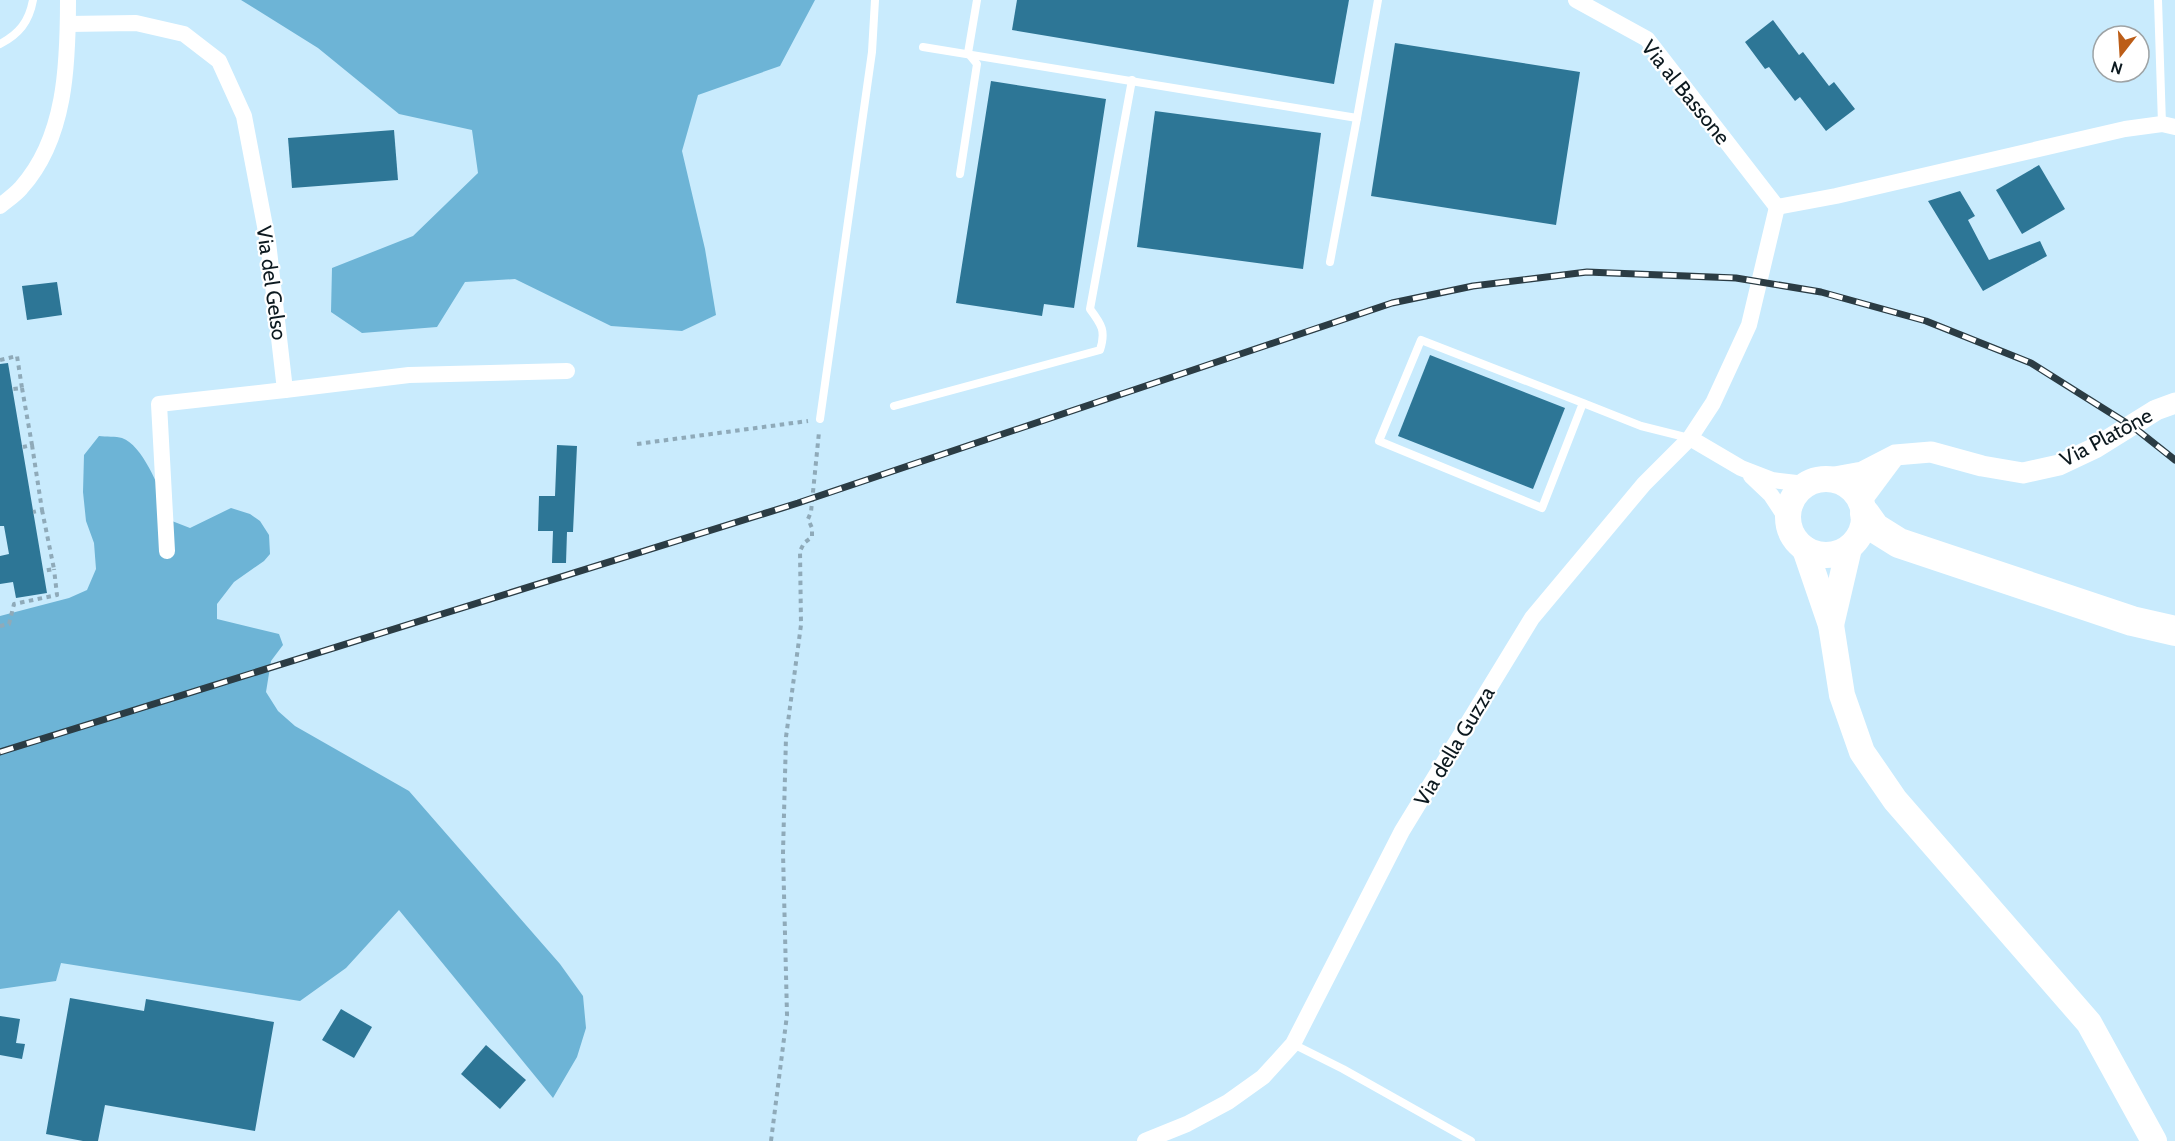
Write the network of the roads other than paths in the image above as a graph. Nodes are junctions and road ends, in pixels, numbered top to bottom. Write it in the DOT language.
graph roads {
  1 [pos="33,0"];
  2 [pos="68,0"];
  3 [pos="876,0"];
  4 [pos="977,0"];
  5 [pos="1378,0"];
  6 [pos="1576,0"];
  7 [pos="2158,0"];
  8 [pos="68,24"];
  9 [pos="0,44"];
  10 [pos="923,46"];
  11 [pos="968,53"];
  12 [pos="1132,80"];
  13 [pos="1357,118"];
  14 [pos="2168,125"];
  15 [pos="960,174"];
  16 [pos="0,206"];
  17 [pos="1777,207"];
  18 [pos="1330,262"];
  19 [pos="567,371"];
  20 [pos="285,390"];
  21 [pos="1583,403"];
  22 [pos="894,406"];
  23 [pos="2165,406"];
  24 [pos="820,419"];
  25 [pos="1690,438"];
  26 [pos="1895,455"];
  27 [pos="1742,468"];
  28 [pos="1817,481"];
  29 [pos="1863,507"];
  30 [pos="1788,521"];
  31 [pos="1849,548"];
  32 [pos="1805,549"];
  33 [pos="167,551"];
  34 [pos="1831,625"];
  35 [pos="2175,631"];
  36 [pos="1293,1044"];
  37 [pos="1144,1141"];
  38 [pos="1471,1141"];
  39 [pos="2154,1141"];
  1 -- 9 [label="lane"];
  2 -- 8 [label="street"];
  3 -- 24 [label="lane"];
  4 -- 11 [label="lane"];
  5 -- 13 [label="lane"];
  6 -- 17 [label="street, Via al Bassone"];
  7 -- 14 [label="lane"];
  8 -- 16 [label="street"];
  8 -- 20 [label="street, Via del Gelso"];
  10 -- 11 [label="lane"];
  11 -- 12 [label="lane"];
  11 -- 15 [label="lane"];
  12 -- 13 [label="lane"];
  12 -- 22 [label="lane"];
  13 -- 18 [label="lane"];
  14 -- 17 [label="street"];
  17 -- 25 [label="street, Via della Guzza"];
  19 -- 20 [label="street"];
  20 -- 33 [label="street"];
  21 -- 21 [label="lane"];
  21 -- 25 [label="lane"];
  23 -- 26 [label="street, Via Platone"];
  25 -- 27 [label="street"];
  25 -- 36 [label="street, Via della Guzza"];
  26 -- 28 [label="street, Via Platone"];
  26 -- 29 [label="street"];
  27 -- 28 [label="street"];
  27 -- 30 [label="street"];
  28 -- 29 [label="main road"];
  28 -- 30 [label="main road"];
  29 -- 31 [label="main road"];
  29 -- 35 [label="highway"];
  30 -- 32 [label="main road"];
  31 -- 32 [label="main road"];
  31 -- 34 [label="main road"];
  32 -- 34 [label="main road"];
  34 -- 39 [label="main road"];
  36 -- 37 [label="street, Via della Guzza"];
  36 -- 38 [label="lane"];
}
